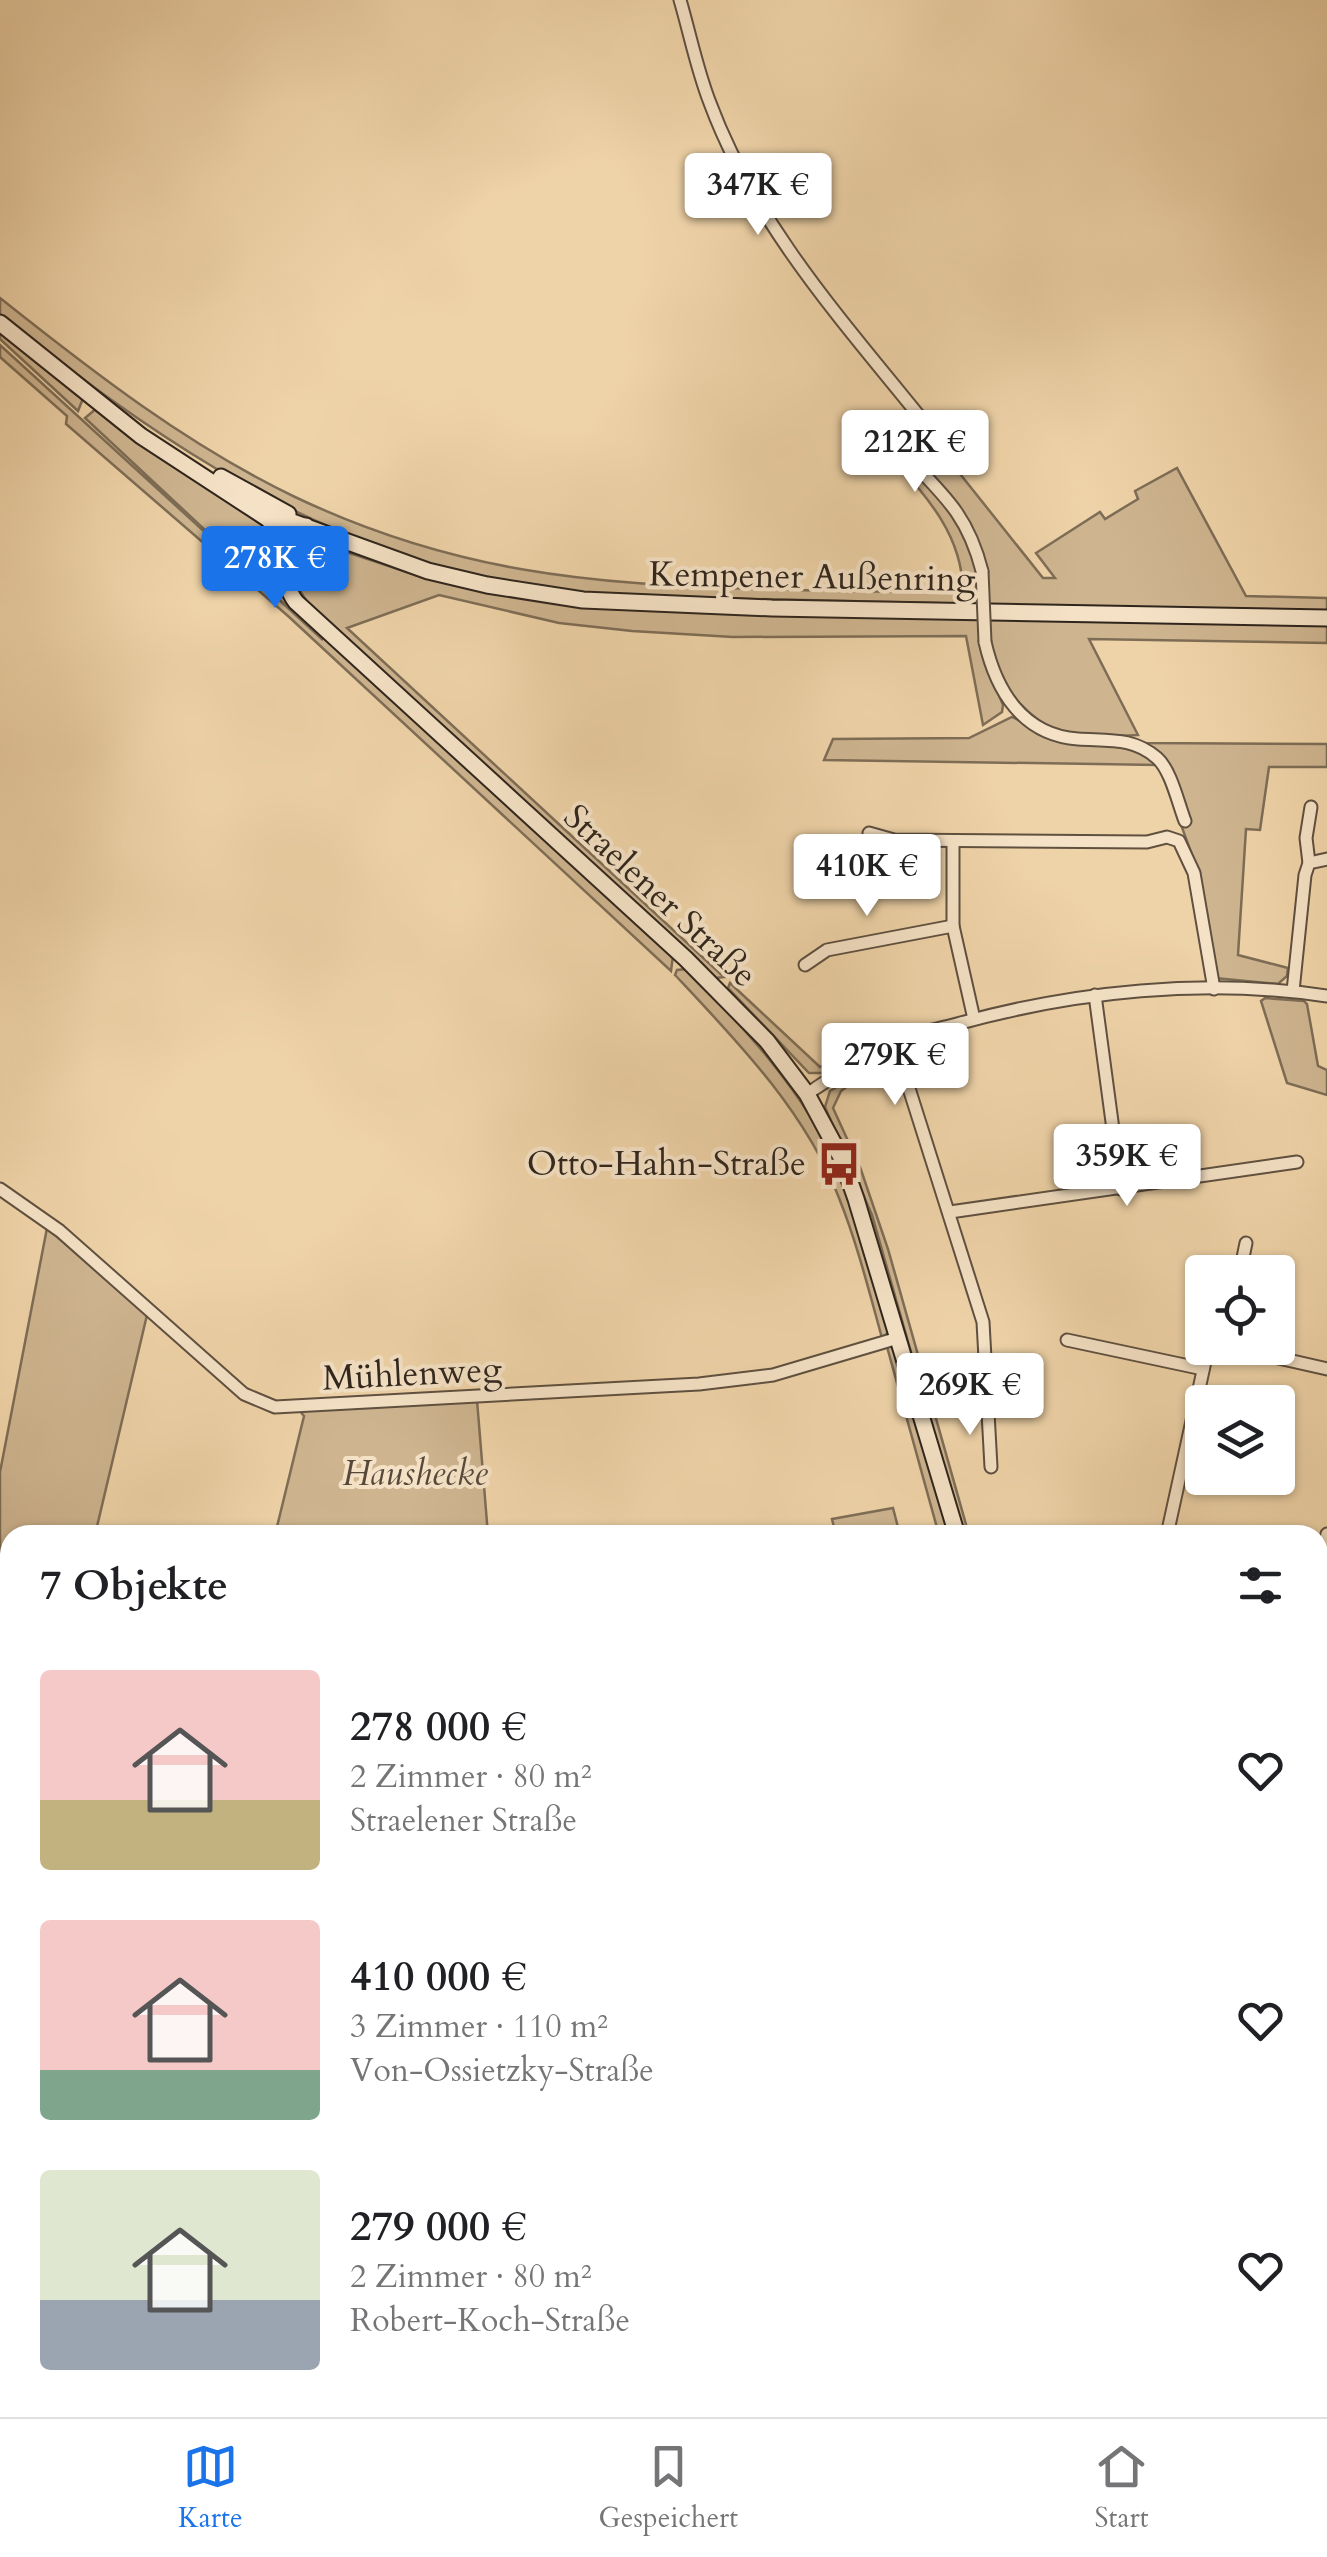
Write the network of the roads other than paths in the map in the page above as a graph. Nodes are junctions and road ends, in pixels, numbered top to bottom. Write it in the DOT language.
graph roads {
  1 [pos="680,0"];
  2 [pos="0,323"];
  3 [pos="131,424"];
  4 [pos="248,504"];
  5 [pos="300,524"];
  6 [pos="280,546"];
  7 [pos="1327,618"];
  8 [pos="338,639"];
  9 [pos="1311,807"];
  10 [pos="1184,821"];
  11 [pos="869,833"];
  12 [pos="953,841"];
  13 [pos="1327,859"];
  14 [pos="1309,862"];
  15 [pos="953,926"];
  16 [pos="805,964"];
  17 [pos="1214,989"];
  18 [pos="1293,991"];
  19 [pos="1095,994"];
  20 [pos="1327,996"];
  21 [pos="974,1019"];
  22 [pos="894,1041"];
  23 [pos="807,1094"];
  24 [pos="1298,1162"];
  25 [pos="0,1189"];
  26 [pos="1122,1189"];
  27 [pos="950,1212"];
  28 [pos="1246,1243"];
  29 [pos="1244,1255"];
  30 [pos="898,1338"];
  31 [pos="1068,1340"];
  32 [pos="1295,1362"];
  33 [pos="1204,1365"];
  34 [pos="1203,1369"];
  35 [pos="1327,1369"];
  36 [pos="991,1467"];
  37 [pos="954,1525"];
  38 [pos="1169,1525"];
  1 -- 10 [label="street, bridge"];
  2 -- 3 [label="main road, Straelener Straße"];
  3 -- 4 [label="main road, Straelener Straße"];
  3 -- 5 [label="main road, Straelener Straße"];
  4 -- 5 [label="main road, Straelener Straße"];
  4 -- 6 [label="main road, Straelener Straße"];
  5 -- 6 [label="main road"];
  5 -- 7 [label="main road, Kempener Außenring"];
  5 -- 8 [label="main road, Straelener Straße"];
  6 -- 8 [label="main road, Straelener Straße"];
  8 -- 23 [label="main road, Straelener Straße"];
  9 -- 14 [label="street"];
  11 -- 12 [label="street"];
  12 -- 15 [label="street"];
  12 -- 17 [label="street"];
  13 -- 14 [label="street"];
  14 -- 18 [label="street"];
  15 -- 16 [label="street"];
  15 -- 21 [label="street"];
  17 -- 18 [label="street"];
  17 -- 19 [label="street"];
  18 -- 20 [label="street"];
  19 -- 21 [label="street"];
  19 -- 26 [label="street"];
  21 -- 22 [label="street"];
  22 -- 23 [label="street"];
  22 -- 27 [label="street"];
  23 -- 30 [label="main road, Straelener Straße"];
  24 -- 26 [label="street"];
  25 -- 30 [label="street, Mühlenweg"];
  26 -- 27 [label="street"];
  27 -- 36 [label="street"];
  28 -- 29 [label="street"];
  30 -- 37 [label="main road, Straelener Straße"];
  31 -- 34 [label="street"];
  32 -- 35 [label="street"];
  33 -- 34 [label="street"];
  34 -- 38 [label="street"];
}
